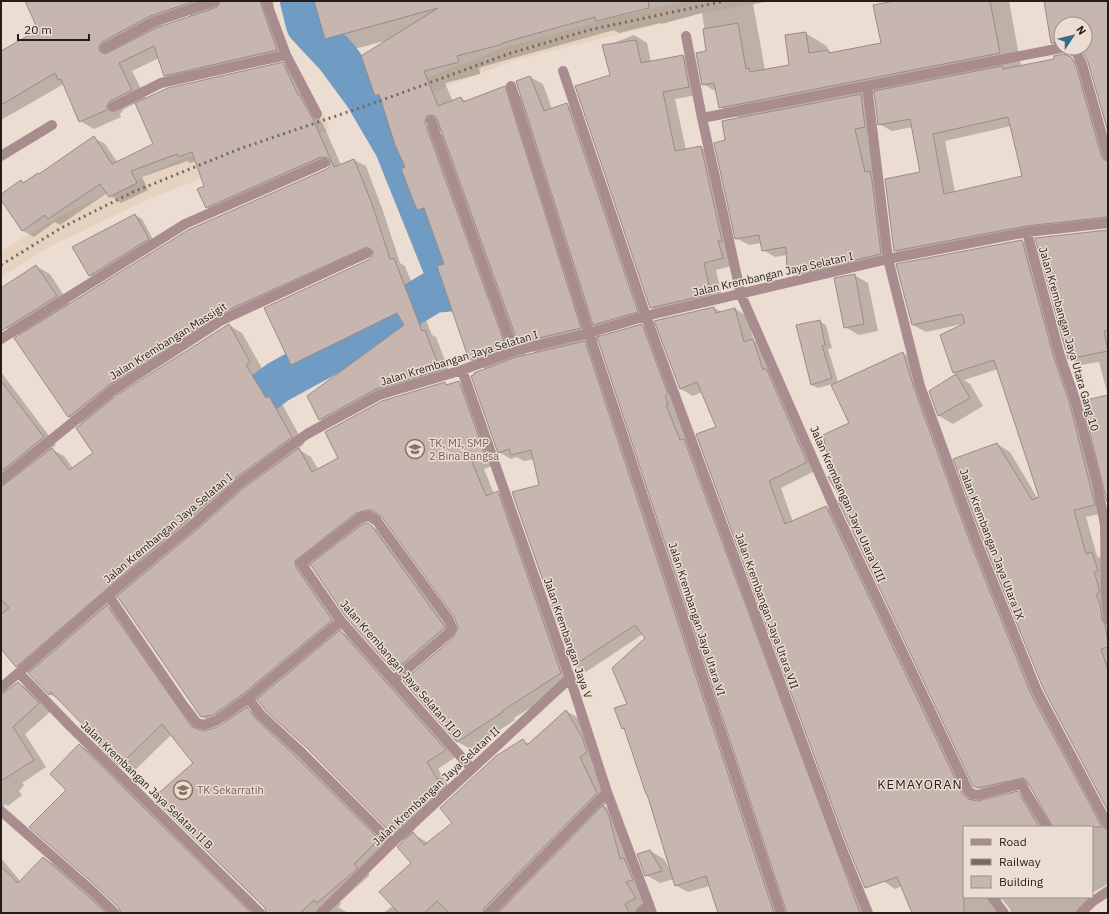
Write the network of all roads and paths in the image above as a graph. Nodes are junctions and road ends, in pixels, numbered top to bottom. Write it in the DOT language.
graph roads {
  1 [pos="215,1"];
  2 [pos="266,1"];
  3 [pos="686,36"];
  4 [pos="104,48"];
  5 [pos="1053,50"];
  6 [pos="286,55"];
  7 [pos="1078,56"];
  8 [pos="563,71"];
  9 [pos="511,86"];
  10 [pos="866,86"];
  11 [pos="113,107"];
  12 [pos="317,114"];
  13 [pos="702,118"];
  14 [pos="431,121"];
  15 [pos="52,125"];
  16 [pos="1,156"];
  17 [pos="1108,156"];
  18 [pos="324,163"];
  19 [pos="1108,223"];
  20 [pos="1027,232"];
  21 [pos="367,253"];
  22 [pos="888,259"];
  23 [pos="741,295"];
  24 [pos="646,316"];
  25 [pos="589,333"];
  26 [pos="1,339"];
  27 [pos="514,351"];
  28 [pos="462,370"];
  29 [pos="1,480"];
  30 [pos="108,594"];
  31 [pos="1108,619"];
  32 [pos="341,621"];
  33 [pos="19,673"];
  34 [pos="570,678"];
  35 [pos="394,680"];
  36 [pos="1,688"];
  37 [pos="248,698"];
  38 [pos="471,768"];
  39 [pos="607,792"];
  40 [pos="1,811"];
  41 [pos="1108,825"];
  42 [pos="1046,826"];
  43 [pos="392,843"];
  44 [pos="1108,891"];
  45 [pos="993,898"];
  46 [pos="1090,900"];
  47 [pos="650,909"];
  48 [pos="1083,912"];
  49 [pos="115,913"];
  50 [pos="260,913"];
  51 [pos="321,913"];
  52 [pos="489,913"];
  53 [pos="640,913"];
  54 [pos="782,913"];
  55 [pos="868,913"];
  56 [pos="1004,913"];
  1 -- 4 [label="street"];
  2 -- 6 [label="street"];
  3 -- 13 [label="street, Jalan Krembangan Jaya Utara VIII"];
  5 -- 10 [label="street"];
  6 -- 11 [label="street"];
  6 -- 12 [label="street"];
  7 -- 17 [label="street"];
  8 -- 24 [label="street, Jalan Krembangan Jaya Utara VII"];
  9 -- 25 [label="street, Jalan Krembangan Jaya Utara VI"];
  10 -- 13 [label="street"];
  10 -- 22 [label="street, Jalan Krembangan Jaya Utara IX"];
  13 -- 23 [label="street, Jalan Krembangan Jaya Utara VIII"];
  14 -- 27 [label="street"];
  15 -- 16 [label="street"];
  18 -- 26 [label="street"];
  19 -- 20 [label="street, Jalan Krembangan Jaya Selatan I"];
  20 -- 22 [label="street, Jalan Krembangan Jaya Selatan I"];
  20 -- 31 [label="street, Jalan Krembangan Jaya Utara Gang 10"];
  21 -- 29 [label="street, Jalan Krembangan Massigit"];
  22 -- 23 [label="street, Jalan Krembangan Jaya Selatan I"];
  22 -- 41 [label="street, Jalan Krembangan Jaya Utara IX"];
  23 -- 24 [label="street, Jalan Krembangan Jaya Selatan I"];
  23 -- 42 [label="street, Jalan Krembangan Jaya Utara VIII"];
  24 -- 25 [label="street, Jalan Krembangan Jaya Selatan I"];
  24 -- 55 [label="street, Jalan Krembangan Jaya Utara VII"];
  25 -- 27 [label="street, Jalan Krembangan Jaya Selatan I"];
  25 -- 54 [label="street, Jalan Krembangan Jaya Utara VI"];
  27 -- 28 [label="street, Jalan Krembangan Jaya Selatan I"];
  28 -- 30 [label="street, Jalan Krembangan Jaya Selatan I"];
  28 -- 34 [label="street, Jalan Krembangan Jaya V"];
  30 -- 33 [label="street, Jalan Krembangan Jaya Selatan I"];
  30 -- 37 [label="street"];
  32 -- 35 [label="street, Jalan Krembangan Jaya Selatan II D"];
  32 -- 35 [label="street, Jalan Krembangan Jaya Selatan II D"];
  32 -- 37 [label="street"];
  33 -- 36 [label="street, Jalan Krembangan Jaya Selatan I"];
  33 -- 50 [label="street, Jalan Krembangan Jaya Selatan II B"];
  34 -- 38 [label="street, Jalan Krembangan Jaya Selatan II"];
  34 -- 39 [label="street, Jalan Krembangan Jaya V"];
  35 -- 38 [label="street, Jalan Krembangan Jaya Selatan II D"];
  37 -- 43 [label="street"];
  38 -- 43 [label="street, Jalan Krembangan Jaya Selatan II"];
  39 -- 47 [label="street, Jalan Krembangan Jaya V"];
  39 -- 52 [label="street"];
  40 -- 49 [label="street"];
  43 -- 51 [label="street, Jalan Krembangan Jaya Selatan II"];
  44 -- 46 [label="street"];
  45 -- 56 [label="street"];
  46 -- 48 [label="street"];
  47 -- 53 [label="street"];
}
